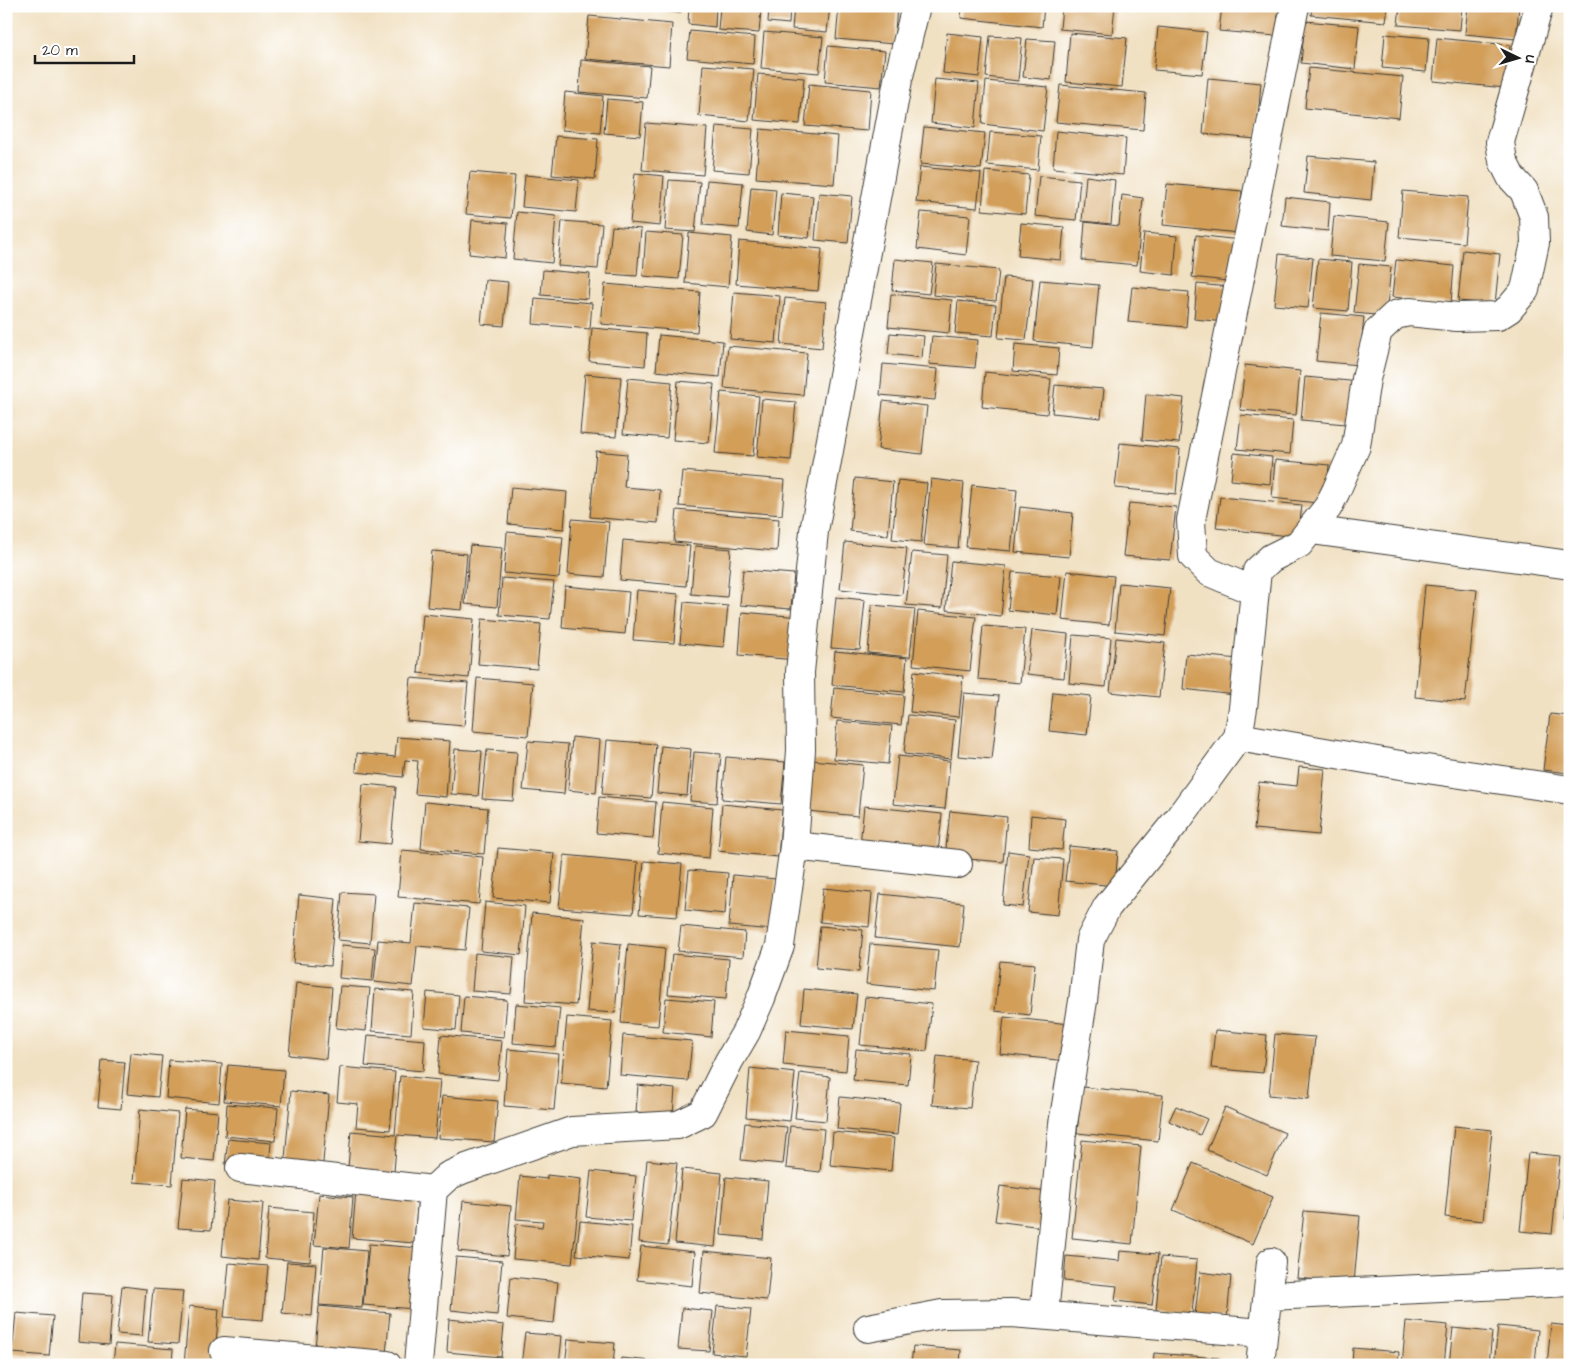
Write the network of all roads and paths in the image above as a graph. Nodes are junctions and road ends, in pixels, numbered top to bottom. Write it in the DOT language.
graph roads {
  1 [pos="916,6"];
  2 [pos="1295,6"];
  3 [pos="1539,6"];
  4 [pos="1312,530"];
  5 [pos="1570,565"];
  6 [pos="1254,590"];
  7 [pos="1238,737"];
  8 [pos="1570,790"];
  9 [pos="794,846"];
  10 [pos="958,864"];
  11 [pos="240,1168"];
  12 [pos="434,1190"];
  13 [pos="1271,1262"];
  14 [pos="1570,1282"];
  15 [pos="1269,1296"];
  16 [pos="1044,1314"];
  17 [pos="868,1328"];
  18 [pos="1263,1333"];
  19 [pos="224,1351"];
  20 [pos="388,1365"];
  21 [pos="418,1365"];
  22 [pos="1260,1365"];
  1 -- 9 [label="street"];
  2 -- 6 [label="street"];
  3 -- 4 [label="street"];
  4 -- 5 [label="street"];
  4 -- 6 [label="street"];
  6 -- 7 [label="street"];
  7 -- 8 [label="street"];
  7 -- 16 [label="street"];
  9 -- 10 [label="street"];
  9 -- 12 [label="street"];
  11 -- 12 [label="street"];
  12 -- 21 [label="street"];
  13 -- 15 [label="street"];
  14 -- 15 [label="street"];
  15 -- 18 [label="street"];
  16 -- 17 [label="street"];
  16 -- 18 [label="street"];
  18 -- 22 [label="street"];
  19 -- 20 [label="street"];
}
